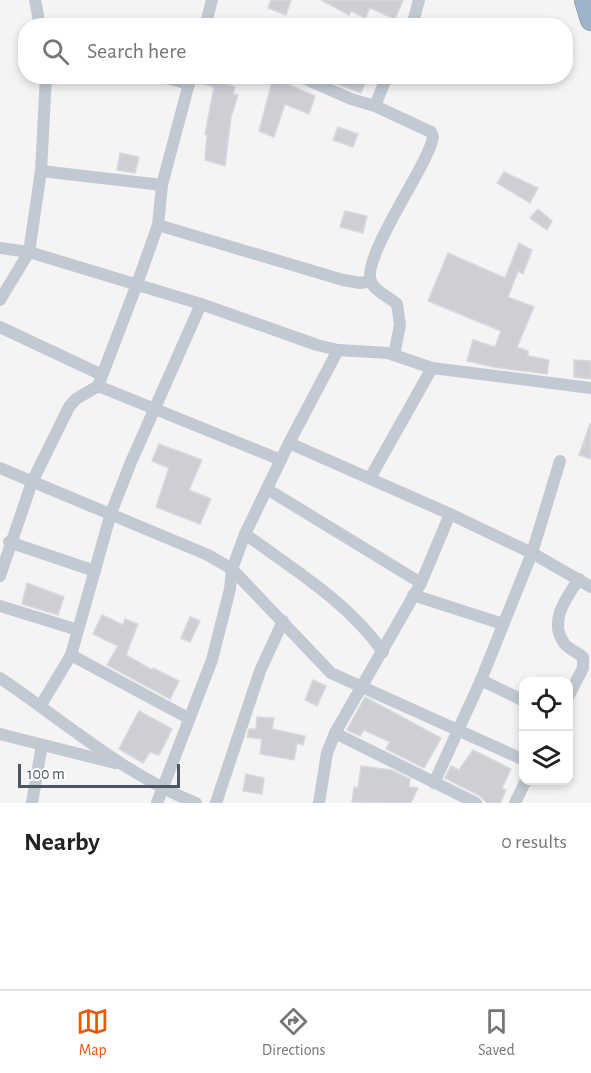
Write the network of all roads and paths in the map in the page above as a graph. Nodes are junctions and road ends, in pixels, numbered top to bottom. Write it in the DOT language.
graph roads {
  1 [pos="35,0"];
  2 [pos="212,0"];
  3 [pos="419,0"];
  4 [pos="585,0"];
  5 [pos="38,18"];
  6 [pos="207,18"];
  7 [pos="414,18"];
  8 [pos="591,20"];
  9 [pos="45,84"];
  10 [pos="189,84"];
  11 [pos="317,84"];
  12 [pos="384,84"];
  13 [pos="375,106"];
  14 [pos="40,171"];
  15 [pos="162,185"];
  16 [pos="158,225"];
  17 [pos="0,248"];
  18 [pos="29,252"];
  19 [pos="371,281"];
  20 [pos="137,284"];
  21 [pos="0,300"];
  22 [pos="201,304"];
  23 [pos="0,327"];
  24 [pos="338,350"];
  25 [pos="394,355"];
  26 [pos="432,368"];
  27 [pos="100,380"];
  28 [pos="591,388"];
  29 [pos="155,407"];
  30 [pos="289,443"];
  31 [pos="281,460"];
  32 [pos="560,461"];
  33 [pos="0,468"];
  34 [pos="370,478"];
  35 [pos="32,483"];
  36 [pos="267,489"];
  37 [pos="111,513"];
  38 [pos="450,514"];
  39 [pos="245,534"];
  40 [pos="9,542"];
  41 [pos="532,553"];
  42 [pos="232,569"];
  43 [pos="95,571"];
  44 [pos="0,576"];
  45 [pos="579,579"];
  46 [pos="421,583"];
  47 [pos="591,587"];
  48 [pos="413,595"];
  49 [pos="0,606"];
  50 [pos="283,621"];
  51 [pos="503,624"];
  52 [pos="78,630"];
  53 [pos="383,652"];
  54 [pos="71,655"];
  55 [pos="0,678"];
  56 [pos="481,680"];
  57 [pos="573,687"];
  58 [pos="362,688"];
  59 [pos="519,699"];
  60 [pos="41,705"];
  61 [pos="188,718"];
  62 [pos="459,730"];
  63 [pos="0,734"];
  64 [pos="335,734"];
  65 [pos="42,745"];
  66 [pos="519,758"];
  67 [pos="120,764"];
  68 [pos="434,783"];
  69 [pos="524,785"];
  70 [pos="163,790"];
  71 [pos="32,803"];
  72 [pos="157,803"];
  73 [pos="196,803"];
  74 [pos="216,803"];
  75 [pos="319,803"];
  76 [pos="476,803"];
  77 [pos="515,803"];
  1 -- 5 [label="street"];
  2 -- 6 [label="street"];
  3 -- 7 [label="street"];
  4 -- 8 [label="highway"];
  9 -- 14 [label="street"];
  10 -- 15 [label="street"];
  11 -- 13 [label="street"];
  12 -- 13 [label="street"];
  13 -- 19 [label="street"];
  14 -- 15 [label="street"];
  14 -- 18 [label="street"];
  15 -- 16 [label="street"];
  16 -- 19 [label="street"];
  16 -- 20 [label="street"];
  17 -- 18 [label="street"];
  18 -- 20 [label="street"];
  18 -- 21 [label="street"];
  19 -- 25 [label="street"];
  20 -- 22 [label="street"];
  20 -- 27 [label="street"];
  22 -- 24 [label="street"];
  22 -- 29 [label="street"];
  23 -- 27 [label="street"];
  24 -- 25 [label="street"];
  24 -- 30 [label="street"];
  25 -- 26 [label="street"];
  26 -- 28 [label="street"];
  26 -- 34 [label="street"];
  27 -- 29 [label="street"];
  27 -- 35 [label="street"];
  29 -- 31 [label="street"];
  29 -- 37 [label="street"];
  30 -- 31 [label="street"];
  30 -- 34 [label="street"];
  31 -- 36 [label="street"];
  32 -- 41 [label="street"];
  33 -- 35 [label="street"];
  34 -- 38 [label="street"];
  35 -- 37 [label="street"];
  35 -- 40 [label="street"];
  36 -- 39 [label="street"];
  36 -- 46 [label="street"];
  37 -- 42 [label="street"];
  37 -- 43 [label="street"];
  38 -- 41 [label="street"];
  38 -- 46 [label="street"];
  39 -- 42 [label="street"];
  39 -- 53 [label="street"];
  40 -- 43 [label="street"];
  40 -- 44 [label="street"];
  41 -- 45 [label="street"];
  41 -- 51 [label="street"];
  42 -- 50 [label="street"];
  42 -- 61 [label="street"];
  43 -- 52 [label="street"];
  45 -- 47 [label="street"];
  45 -- 57 [label="street"];
  46 -- 48 [label="street"];
  48 -- 51 [label="street"];
  48 -- 53 [label="street"];
  49 -- 52 [label="street"];
  50 -- 58 [label="street"];
  50 -- 74 [label="street"];
  51 -- 56 [label="street"];
  52 -- 54 [label="street"];
  53 -- 58 [label="street"];
  54 -- 60 [label="street"];
  54 -- 61 [label="street"];
  55 -- 60 [label="street"];
  56 -- 59 [label="street"];
  56 -- 62 [label="street"];
  58 -- 62 [label="street"];
  58 -- 64 [label="street"];
  60 -- 67 [label="street"];
  61 -- 70 [label="street"];
  62 -- 66 [label="street"];
  62 -- 68 [label="street"];
  63 -- 65 [label="street"];
  64 -- 68 [label="street"];
  64 -- 75 [label="street"];
  65 -- 67 [label="street"];
  65 -- 71 [label="street"];
  67 -- 70 [label="street"];
  68 -- 76 [label="street"];
  69 -- 77 [label="street"];
  70 -- 72 [label="street"];
  70 -- 73 [label="street"];
}
